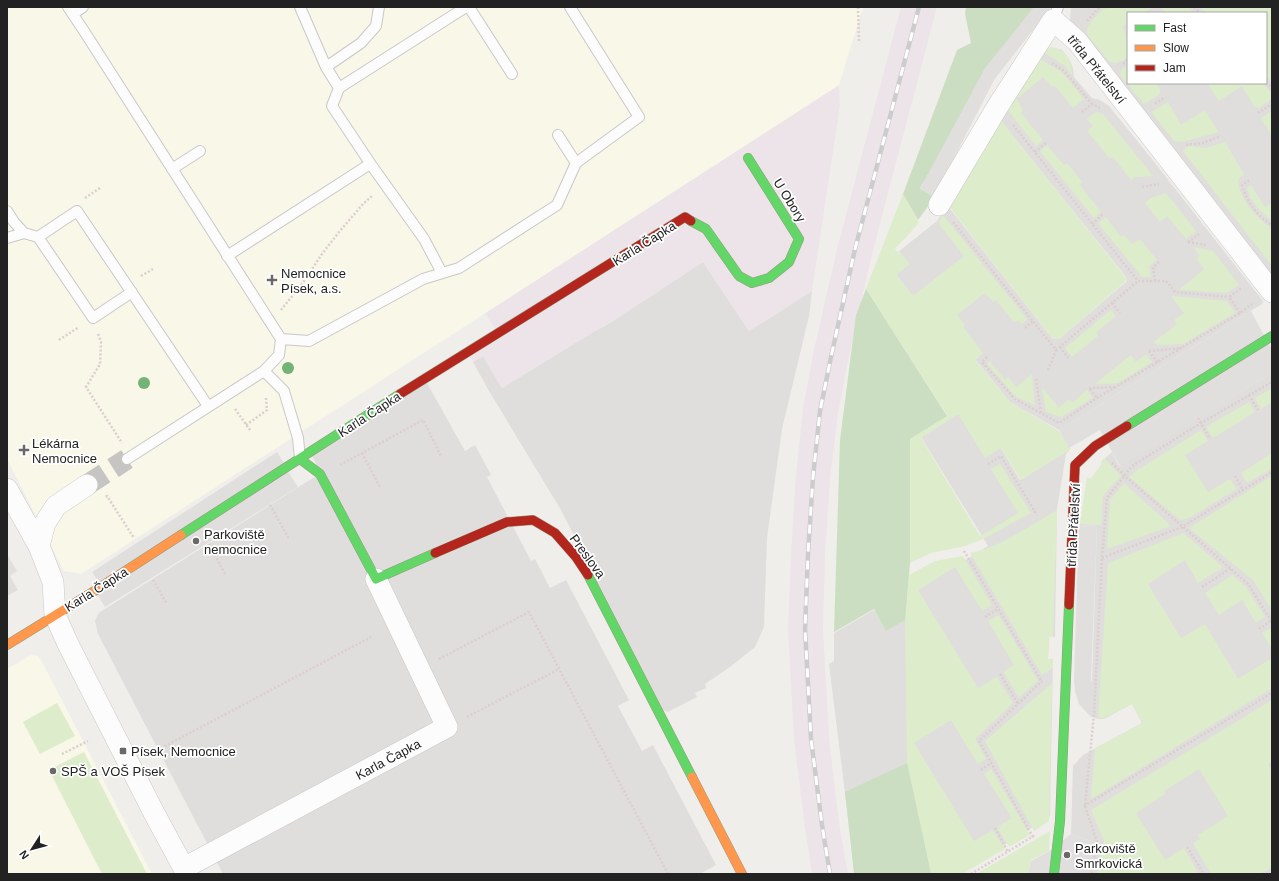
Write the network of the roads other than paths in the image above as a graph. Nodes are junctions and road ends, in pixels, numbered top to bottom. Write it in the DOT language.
graph roads {
  1 [pos="83,7"];
  2 [pos="300,7"];
  3 [pos="379,7"];
  4 [pos="466,7"];
  5 [pos="469,7"];
  6 [pos="570,7"];
  7 [pos="70,10"];
  8 [pos="1055,14"];
  9 [pos="326,67"];
  10 [pos="512,74"];
  11 [pos="339,88"];
  12 [pos="558,136"];
  13 [pos="200,151"];
  14 [pos="748,158"];
  15 [pos="576,163"];
  16 [pos="370,164"];
  17 [pos="172,169"];
  18 [pos="939,205"];
  19 [pos="7,211"];
  20 [pos="685,217"];
  21 [pos="24,233"];
  22 [pos="38,236"];
  23 [pos="7,238"];
  24 [pos="227,256"];
  25 [pos="442,273"];
  26 [pos="132,292"];
  27 [pos="1263,296"];
  28 [pos="1272,336"];
  29 [pos="281,339"];
  30 [pos="264,371"];
  31 [pos="208,406"];
  32 [pos="127,459"];
  33 [pos="300,459"];
  34 [pos="7,489"];
  35 [pos="94,493"];
  36 [pos="39,546"];
  37 [pos="376,579"];
  38 [pos="55,616"];
  39 [pos="7,645"];
  40 [pos="185,871"];
  41 [pos="742,874"];
  42 [pos="1054,874"];
  1 -- 7 [label="lane"];
  2 -- 9 [label="lane"];
  3 -- 9 [label="lane"];
  4 -- 11 [label="lane"];
  5 -- 10 [label="lane"];
  6 -- 15 [label="lane"];
  7 -- 17 [label="lane"];
  8 -- 18 [label="street, třída Přátelství"];
  8 -- 27 [label="street, třída Přátelství"];
  9 -- 11 [label="lane"];
  11 -- 16 [label="lane"];
  12 -- 15 [label="lane"];
  13 -- 17 [label="lane"];
  14 -- 20 [label="street, U Obory"];
  15 -- 25 [label="lane"];
  16 -- 24 [label="lane"];
  16 -- 25 [label="lane"];
  17 -- 24 [label="lane"];
  19 -- 21 [label="lane"];
  20 -- 33 [label="street, Karla Čapka"];
  21 -- 22 [label="lane"];
  21 -- 23 [label="lane"];
  22 -- 26 [label="lane"];
  22 -- 26 [label="lane"];
  24 -- 29 [label="lane"];
  25 -- 29 [label="lane"];
  26 -- 31 [label="lane"];
  28 -- 42 [label="street, třída Přátelství"];
  29 -- 30 [label="lane"];
  30 -- 31 [label="lane"];
  30 -- 33 [label="lane"];
  31 -- 32 [label="lane"];
  33 -- 37 [label="street"];
  33 -- 38 [label="street, Karla Čapka"];
  34 -- 36 [label="street, Karla Čapka"];
  35 -- 36 [label="street"];
  36 -- 38 [label="street, Karla Čapka"];
  37 -- 40 [label="street, Karla Čapka"];
  37 -- 41 [label="street, Preslova"];
  38 -- 39 [label="street"];
  38 -- 40 [label="street, Karla Čapka"];
}
